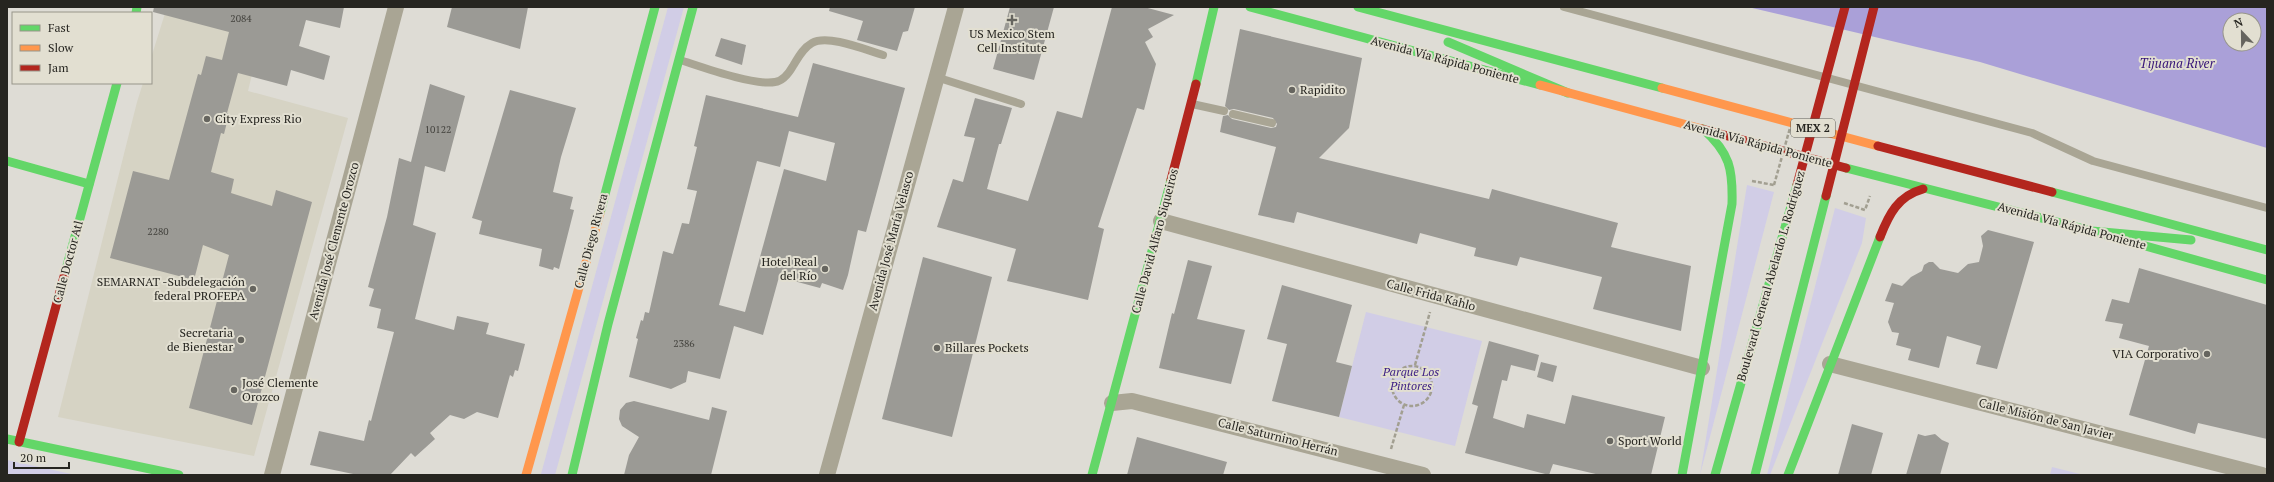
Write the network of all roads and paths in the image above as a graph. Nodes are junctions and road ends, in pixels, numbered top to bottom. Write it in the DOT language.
graph roads {
  1 [pos="396,7"];
  2 [pos="655,7"];
  3 [pos="693,7"];
  4 [pos="956,7"];
  5 [pos="1214,7"];
  6 [pos="1250,7"];
  7 [pos="1358,7"];
  8 [pos="1564,7"];
  9 [pos="1845,7"];
  10 [pos="1874,7"];
  11 [pos="1380,13"];
  12 [pos="883,55"];
  13 [pos="680,60"];
  14 [pos="936,77"];
  15 [pos="116,84"];
  16 [pos="1568,93"];
  17 [pos="1192,103"];
  18 [pos="1020,104"];
  19 [pos="1224,111"];
  20 [pos="1233,114"];
  21 [pos="1272,123"];
  22 [pos="1702,128"];
  23 [pos="7,161"];
  24 [pos="1750,180"];
  25 [pos="89,184"];
  26 [pos="1774,185"];
  27 [pos="1923,189"];
  28 [pos="1842,203"];
  29 [pos="2267,208"];
  30 [pos="1865,210"];
  31 [pos="1161,221"];
  32 [pos="2092,231"];
  33 [pos="2254,247"];
  34 [pos="2267,250"];
  35 [pos="2267,280"];
  36 [pos="1434,295"];
  37 [pos="1830,364"];
  38 [pos="1415,366"];
  39 [pos="1702,368"];
  40 [pos="1114,396"];
  41 [pos="1404,405"];
  42 [pos="7,439"];
  43 [pos="20,442"];
  44 [pos="1387,465"];
  45 [pos="178,475"];
  46 [pos="272,475"];
  47 [pos="526,475"];
  48 [pos="572,475"];
  49 [pos="827,475"];
  50 [pos="1092,475"];
  51 [pos="1423,475"];
  52 [pos="1682,475"];
  53 [pos="1715,475"];
  54 [pos="1755,475"];
  55 [pos="1788,475"];
  56 [pos="2262,475"];
  1 -- 46 [label="street, Avenida José Clemente Orozco"];
  2 -- 47 [label="main road, Calle Diego Rivera"];
  3 -- 13 [label="main road"];
  4 -- 14 [label="street, Avenida José María Velasco"];
  5 -- 17 [label="main road, Calle David Alfaro Siqueiros"];
  6 -- 16 [label="main road, Avenida Vía Rápida Poniente"];
  7 -- 11 [label="main road, MEX 2"];
  8 -- 29 [label="lane"];
  9 -- 53 [label="main road, Boulevard General Abelardo L. Rodríguez, bridge"];
  10 -- 54 [label="main road, bridge"];
  11 -- 16 [label="main road"];
  11 -- 33 [label="main road, MEX 2"];
  12 -- 13 [label="lane"];
  13 -- 48 [label="main road"];
  14 -- 18 [label="lane"];
  14 -- 49 [label="street, Avenida José María Velasco"];
  15 -- 25 [label="main road, Calle Doctor Atl"];
  16 -- 22 [label="main road, Avenida Vía Rápida Poniente"];
  17 -- 19 [label="lane"];
  17 -- 31 [label="main road, Calle David Alfaro Siqueiros"];
  20 -- 21 [label="lane"];
  22 -- 27 [label="main road, Avenida Vía Rápida Poniente"];
  22 -- 39 [label="main road"];
  23 -- 25 [label="main road"];
  24 -- 26 [label="path"];
  25 -- 43 [label="main road, Calle Doctor Atl"];
  27 -- 32 [label="main road, Avenida Vía Rápida Poniente"];
  27 -- 37 [label="main road"];
  28 -- 30 [label="path"];
  31 -- 36 [label="street, Calle Frida Kahlo"];
  31 -- 40 [label="main road, Calle David Alfaro Siqueiros"];
  32 -- 33 [label="main road"];
  32 -- 35 [label="main road, Avenida Vía Rápida Poniente"];
  33 -- 34 [label="main road, MEX 2"];
  36 -- 38 [label="path"];
  36 -- 39 [label="street, Calle Frida Kahlo"];
  37 -- 55 [label="main road"];
  37 -- 56 [label="street, Calle Misión de San Javier"];
  38 -- 41 [label="path"];
  38 -- 41 [label="path"];
  39 -- 52 [label="main road"];
  40 -- 44 [label="street, Calle Saturnino Herrán"];
  40 -- 50 [label="main road, Calle David Alfaro Siqueiros"];
  41 -- 44 [label="path"];
  42 -- 43 [label="main road"];
  43 -- 45 [label="main road"];
  44 -- 51 [label="street, Calle Saturnino Herrán"];
}
